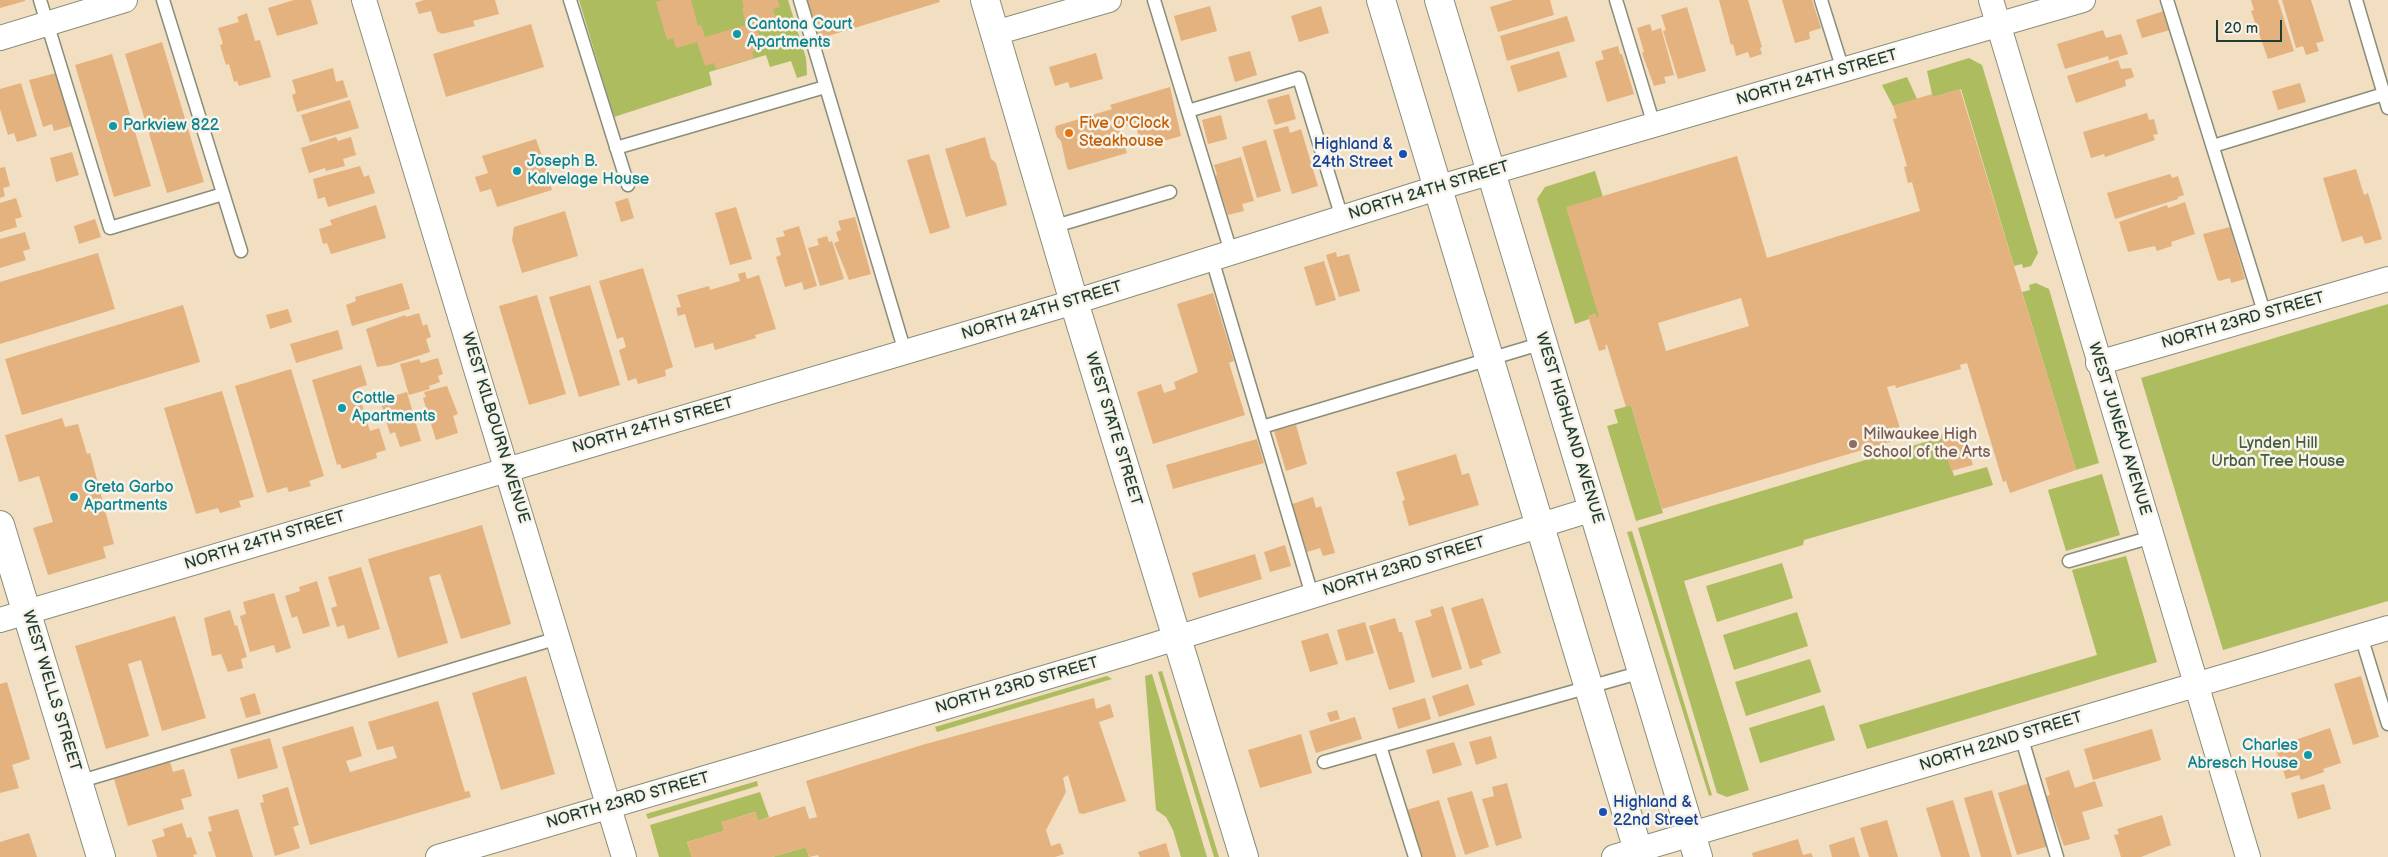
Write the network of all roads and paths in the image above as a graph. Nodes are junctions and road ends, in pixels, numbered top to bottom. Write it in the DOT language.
graph roads {
  1 [pos="40,0"];
  2 [pos="125,0"];
  3 [pos="163,0"];
  4 [pos="364,0"];
  5 [pos="570,0"];
  6 [pos="800,0"];
  7 [pos="985,0"];
  8 [pos="1109,0"];
  9 [pos="1154,0"];
  10 [pos="1381,0"];
  11 [pos="1439,0"];
  12 [pos="1616,0"];
  13 [pos="1821,0"];
  14 [pos="1991,0"];
  15 [pos="2083,0"];
  16 [pos="2167,0"];
  17 [pos="2356,0"];
  18 [pos="47,23"];
  19 [pos="1998,26"];
  20 [pos="995,33"];
  21 [pos="0,38"];
  22 [pos="1843,70"];
  23 [pos="825,87"];
  24 [pos="2384,94"];
  25 [pos="2388,108"];
  26 [pos="1188,110"];
  27 [pos="1654,125"];
  28 [pos="2213,146"];
  29 [pos="616,148"];
  30 [pos="1492,172"];
  31 [pos="628,185"];
  32 [pos="1437,188"];
  33 [pos="1170,192"];
  34 [pos="223,194"];
  35 [pos="1342,218"];
  36 [pos="1052,228"];
  37 [pos="241,251"];
  38 [pos="1221,255"];
  39 [pos="2388,279"];
  40 [pos="1074,302"];
  41 [pos="2265,315"];
  42 [pos="1543,343"];
  43 [pos="905,352"];
  44 [pos="1489,360"];
  45 [pos="2098,363"];
  46 [pos="1262,427"];
  47 [pos="507,469"];
  48 [pos="1593,508"];
  49 [pos="0,525"];
  50 [pos="1540,525"];
  51 [pos="2152,537"];
  52 [pos="2070,561"];
  53 [pos="1312,595"];
  54 [pos="27,612"];
  55 [pos="0,620"];
  56 [pos="2388,628"];
  57 [pos="2361,636"];
  58 [pos="1176,637"];
  59 [pos="558,638"];
  60 [pos="1642,672"];
  61 [pos="2196,683"];
  62 [pos="1588,686"];
  63 [pos="2388,724"];
  64 [pos="2021,736"];
  65 [pos="1380,746"];
  66 [pos="1324,762"];
  67 [pos="78,782"];
  68 [pos="609,806"];
  69 [pos="1694,846"];
  70 [pos="1630,855"];
  71 [pos="101,857"];
  72 [pos="438,857"];
  73 [pos="624,857"];
  74 [pos="1244,857"];
  75 [pos="1415,857"];
  76 [pos="2057,857"];
  77 [pos="2248,857"];
  1 -- 18 [label="lane"];
  2 -- 18 [label="street"];
  3 -- 34 [label="lane"];
  4 -- 47 [label="street, WEST KILBOURN AVENUE"];
  5 -- 29 [label="lane"];
  6 -- 23 [label="lane"];
  7 -- 20 [label="main road, WEST STATE STREET"];
  8 -- 20 [label="street"];
  9 -- 26 [label="lane"];
  10 -- 32 [label="main road"];
  11 -- 30 [label="main road, WEST HIGHLAND AVENUE"];
  12 -- 27 [label="lane"];
  13 -- 22 [label="lane"];
  14 -- 19 [label="street, WEST JUNEAU AVENUE"];
  15 -- 19 [label="street, NORTH 24TH STREET"];
  16 -- 28 [label="lane"];
  17 -- 24 [label="lane"];
  18 -- 21 [label="street"];
  18 -- 34 [label="lane"];
  19 -- 22 [label="street, NORTH 24TH STREET"];
  19 -- 45 [label="street, WEST JUNEAU AVENUE"];
  20 -- 36 [label="main road, WEST STATE STREET"];
  22 -- 27 [label="street, NORTH 24TH STREET"];
  23 -- 29 [label="lane"];
  23 -- 43 [label="lane"];
  24 -- 25 [label="lane"];
  24 -- 28 [label="lane"];
  26 -- 35 [label="lane"];
  26 -- 38 [label="lane"];
  27 -- 30 [label="street, NORTH 24TH STREET"];
  28 -- 41 [label="lane"];
  29 -- 31 [label="lane"];
  30 -- 32 [label="street, NORTH 24TH STREET"];
  30 -- 42 [label="main road, WEST HIGHLAND AVENUE"];
  32 -- 35 [label="street, NORTH 24TH STREET"];
  32 -- 44 [label="main road"];
  33 -- 36 [label="lane"];
  34 -- 37 [label="lane"];
  35 -- 38 [label="street, NORTH 24TH STREET"];
  36 -- 40 [label="main road, WEST STATE STREET"];
  38 -- 40 [label="street, NORTH 24TH STREET"];
  38 -- 46 [label="lane"];
  39 -- 41 [label="street, NORTH 23RD STREET"];
  40 -- 43 [label="street, NORTH 24TH STREET"];
  40 -- 58 [label="main road, WEST STATE STREET"];
  41 -- 45 [label="street, NORTH 23RD STREET"];
  42 -- 44 [label="lane"];
  42 -- 48 [label="main road, WEST HIGHLAND AVENUE"];
  43 -- 47 [label="street, NORTH 24TH STREET"];
  44 -- 46 [label="lane"];
  44 -- 50 [label="main road"];
  45 -- 51 [label="street, WEST JUNEAU AVENUE"];
  46 -- 53 [label="lane"];
  47 -- 54 [label="street, NORTH 24TH STREET"];
  47 -- 59 [label="street, WEST KILBOURN AVENUE"];
  48 -- 50 [label="street, NORTH 23RD STREET"];
  48 -- 60 [label="main road, WEST HIGHLAND AVENUE"];
  49 -- 54 [label="main road, WEST WELLS STREET"];
  50 -- 53 [label="street, NORTH 23RD STREET"];
  50 -- 62 [label="main road"];
  51 -- 52 [label="lane"];
  51 -- 61 [label="street, WEST JUNEAU AVENUE"];
  53 -- 58 [label="street, NORTH 23RD STREET"];
  54 -- 55 [label="street, NORTH 24TH STREET"];
  54 -- 67 [label="main road, WEST WELLS STREET"];
  56 -- 57 [label="street, NORTH 22ND STREET"];
  57 -- 61 [label="street, NORTH 22ND STREET"];
  57 -- 63 [label="lane"];
  58 -- 68 [label="street, NORTH 23RD STREET"];
  58 -- 74 [label="main road, WEST STATE STREET"];
  59 -- 67 [label="lane"];
  59 -- 68 [label="street, WEST KILBOURN AVENUE"];
  60 -- 62 [label="lane"];
  60 -- 69 [label="main road, WEST HIGHLAND AVENUE"];
  61 -- 64 [label="street, NORTH 22ND STREET"];
  61 -- 77 [label="street, WEST JUNEAU AVENUE"];
  62 -- 65 [label="lane"];
  62 -- 70 [label="main road"];
  64 -- 69 [label="street, NORTH 22ND STREET"];
  64 -- 76 [label="lane"];
  65 -- 66 [label="lane"];
  65 -- 75 [label="lane"];
  67 -- 71 [label="main road, WEST WELLS STREET"];
  68 -- 72 [label="street, NORTH 23RD STREET"];
  68 -- 73 [label="street, WEST KILBOURN AVENUE"];
  69 -- 70 [label="street, NORTH 22ND STREET"];
}
